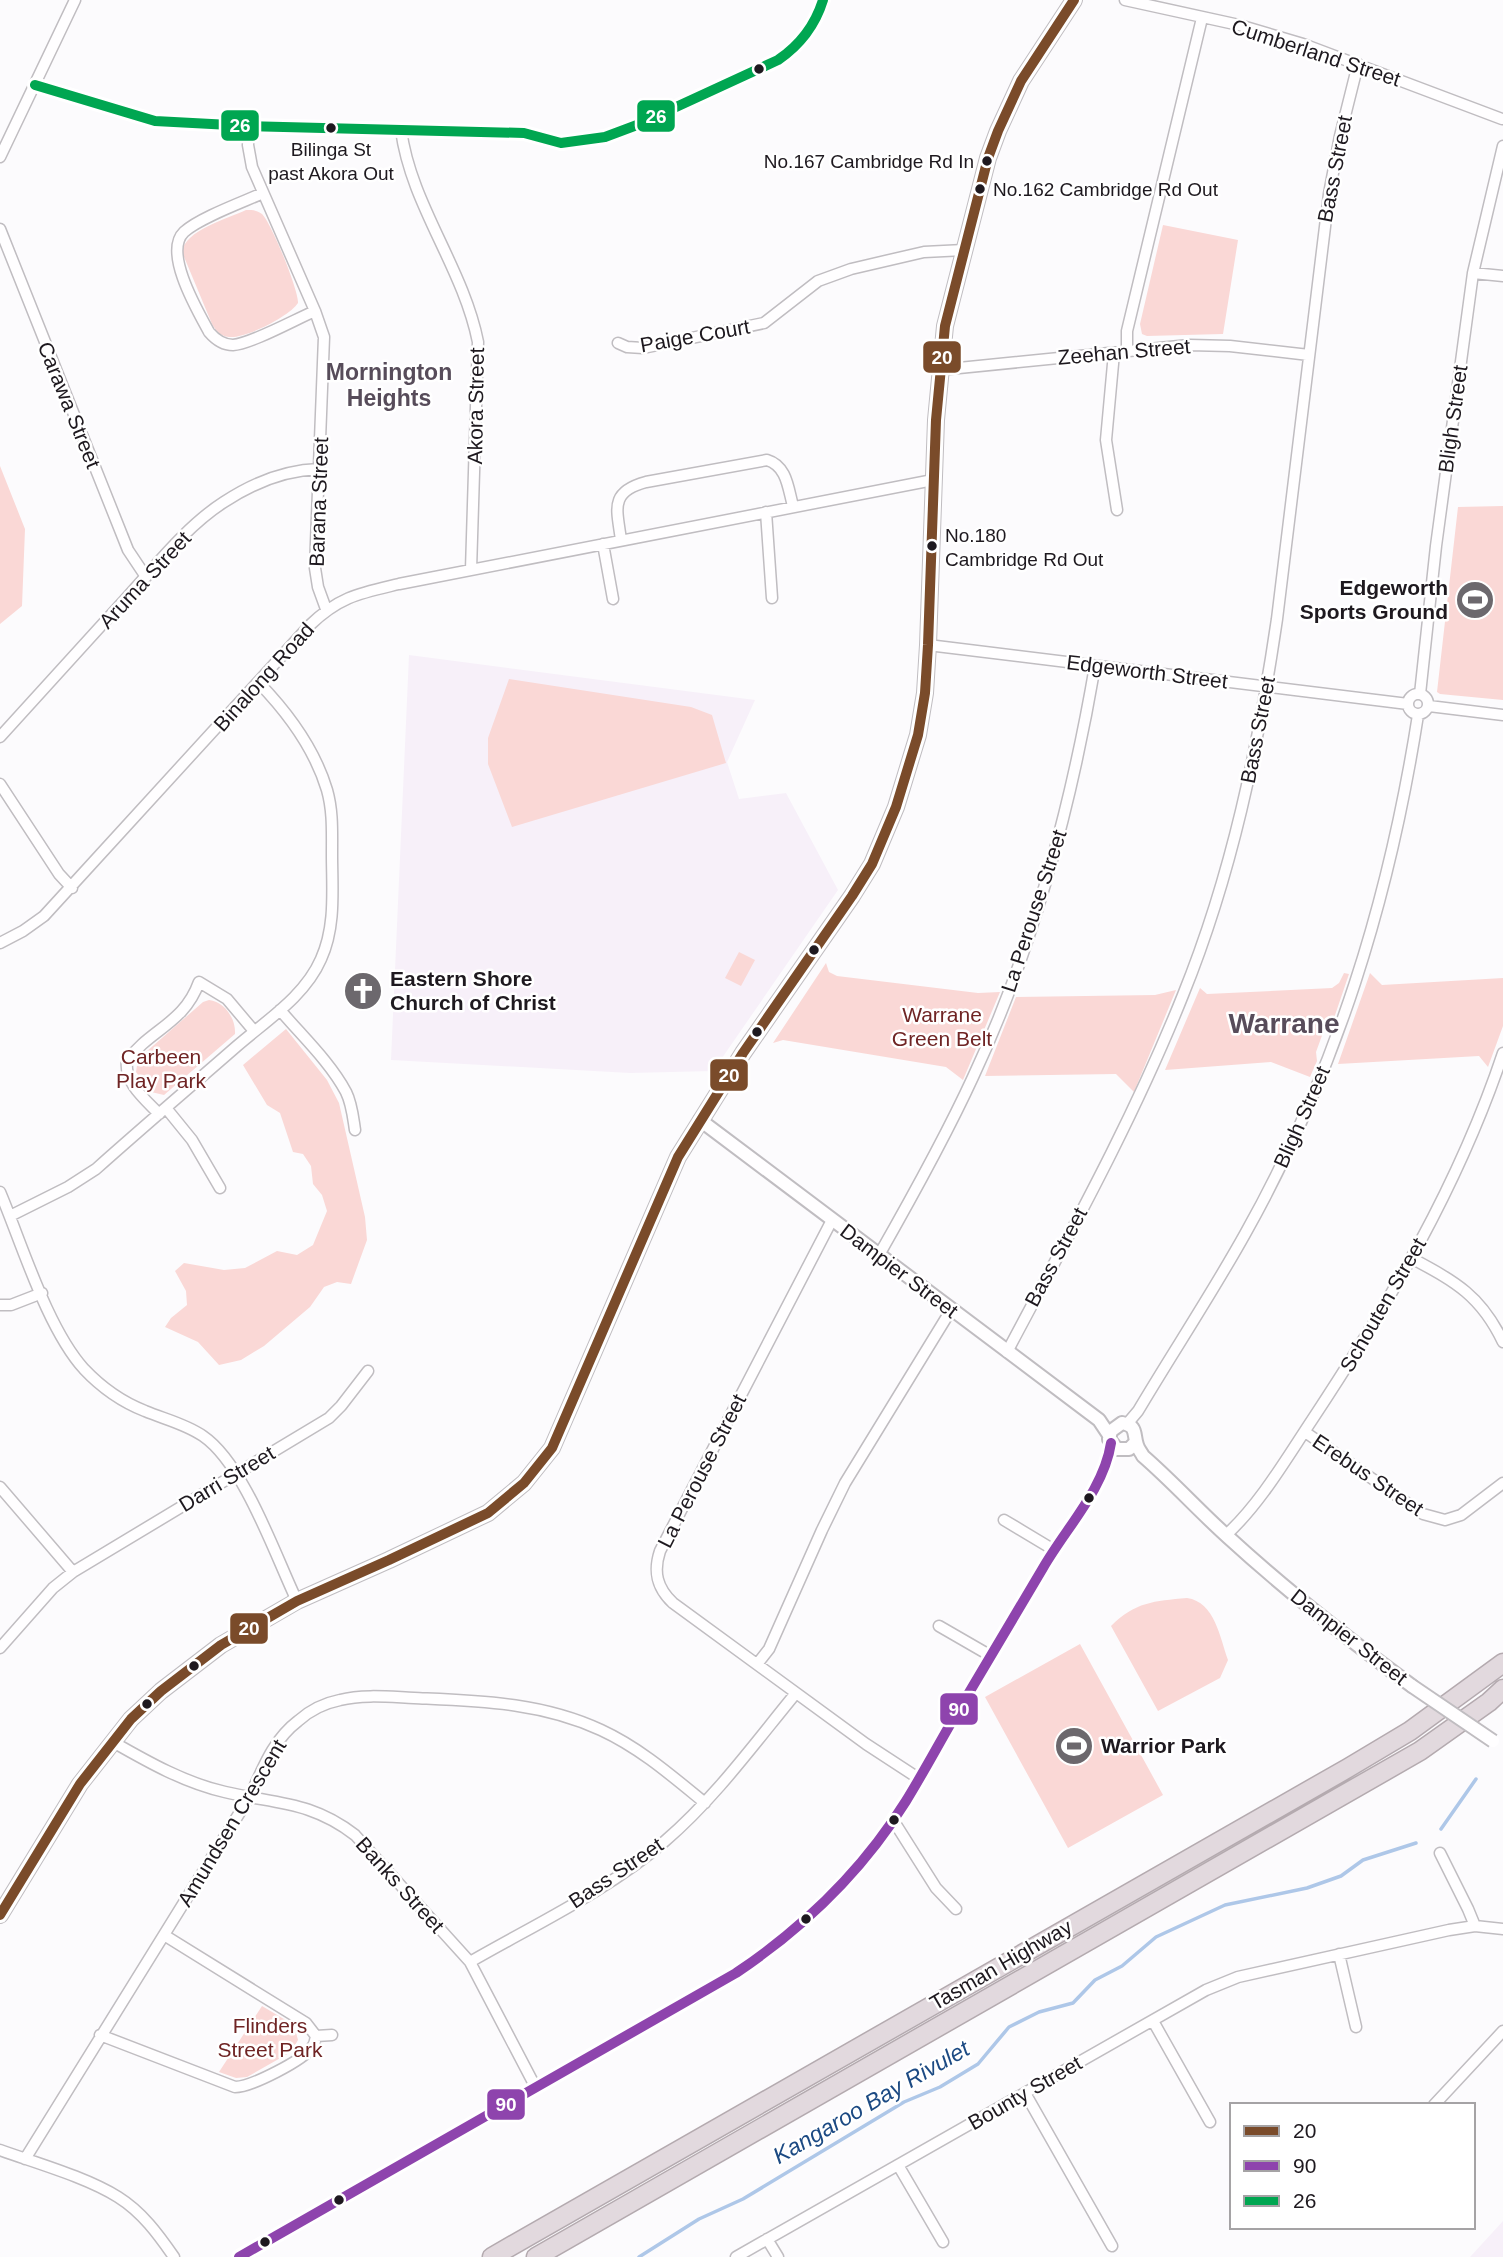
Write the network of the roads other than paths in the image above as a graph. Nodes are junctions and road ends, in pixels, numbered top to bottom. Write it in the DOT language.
graph roads {
  1 [pos="75,0"];
  2 [pos="823,0"];
  3 [pos="1074,0"];
  4 [pos="1125,0"];
  5 [pos="1202,18"];
  6 [pos="1358,64"];
  7 [pos="35,85"];
  8 [pos="1503,122"];
  9 [pos="249,126"];
  10 [pos="401,130"];
  11 [pos="1503,146"];
  12 [pos="0,157"];
  13 [pos="263,193"];
  14 [pos="0,229"];
  15 [pos="964,250"];
  16 [pos="1473,273"];
  17 [pos="1503,276"];
  18 [pos="315,311"];
  19 [pos="618,343"];
  20 [pos="1127,351"];
  21 [pos="1114,353"];
  22 [pos="1309,355"];
  23 [pos="939,370"];
  24 [pos="319,469"];
  25 [pos="933,480"];
  26 [pos="793,506"];
  27 [pos="1117,510"];
  28 [pos="766,512"];
  29 [pos="621,540"];
  30 [pos="603,544"];
  31 [pos="471,570"];
  32 [pos="146,577"];
  33 [pos="772,598"];
  34 [pos="613,599"];
  35 [pos="326,609"];
  36 [pos="928,645"];
  37 [pos="1095,666"];
  38 [pos="259,683"];
  39 [pos="1268,686"];
  40 [pos="1420,694"];
  41 [pos="1408,704"];
  42 [pos="1429,706"];
  43 [pos="1418,715"];
  44 [pos="1503,715"];
  45 [pos="0,737"];
  46 [pos="0,784"];
  47 [pos="72,888"];
  48 [pos="0,943"];
  49 [pos="280,1010"];
  50 [pos="254,1031"];
  51 [pos="1503,1053"];
  52 [pos="162,1111"];
  53 [pos="367,1116"];
  54 [pos="353,1119"];
  55 [pos="700,1120"];
  56 [pos="355,1130"];
  57 [pos="220,1188"];
  58 [pos="0,1192"];
  59 [pos="10,1216"];
  60 [pos="832,1220"];
  61 [pos="878,1255"];
  62 [pos="1413,1259"];
  63 [pos="41,1293"];
  64 [pos="0,1305"];
  65 [pos="951,1310"];
  66 [pos="1503,1342"];
  67 [pos="1006,1352"];
  68 [pos="368,1371"];
  69 [pos="1305,1432"];
  70 [pos="1123,1437"];
  71 [pos="236,1474"];
  72 [pos="1503,1483"];
  73 [pos="0,1487"];
  74 [pos="1004,1520"];
  75 [pos="1226,1535"];
  76 [pos="1054,1550"];
  77 [pos="73,1572"];
  78 [pos="296,1601"];
  79 [pos="939,1626"];
  80 [pos="0,1648"];
  81 [pos="991,1656"];
  82 [pos="758,1663"];
  83 [pos="1503,1663"];
  84 [pos="1503,1689"];
  85 [pos="796,1693"];
  86 [pos="113,1742"];
  87 [pos="1498,1744"];
  88 [pos="918,1778"];
  89 [pos="250,1796"];
  90 [pos="705,1802"];
  91 [pos="893,1820"];
  92 [pos="1440,1853"];
  93 [pos="956,1909"];
  94 [pos="0,1915"];
  95 [pos="1475,1926"];
  96 [pos="1503,1929"];
  97 [pos="164,1936"];
  98 [pos="1339,1954"];
  99 [pos="470,1962"];
  100 [pos="1153,2021"];
  101 [pos="1356,2027"];
  102 [pos="1503,2031"];
  103 [pos="100,2035"];
  104 [pos="332,2035"];
  105 [pos="316,2036"];
  106 [pos="536,2088"];
  107 [pos="1025,2093"];
  108 [pos="1436,2103"];
  109 [pos="1210,2122"];
  110 [pos="0,2150"];
  111 [pos="25,2159"];
  112 [pos="898,2165"];
  113 [pos="630,2178"];
  114 [pos="768,2239"];
  115 [pos="943,2242"];
  116 [pos="1112,2246"];
  117 [pos="174,2257"];
  118 [pos="239,2257"];
  119 [pos="478,2257"];
  120 [pos="492,2257"];
  121 [pos="536,2257"];
  122 [pos="736,2257"];
  123 [pos="778,2257"];
  1 -- 7 [label="street"];
  2 -- 10 [label="street"];
  3 -- 15 [label="main road"];
  4 -- 5 [label="street, Cumberland Street"];
  5 -- 6 [label="street, Cumberland Street"];
  5 -- 20 [label="street"];
  6 -- 8 [label="street, Cumberland Street"];
  6 -- 22 [label="street, Bass Street"];
  7 -- 9 [label="street"];
  7 -- 12 [label="street"];
  9 -- 10 [label="street"];
  9 -- 13 [label="street, Barana Street"];
  10 -- 31 [label="street, Akora Street"];
  11 -- 16 [label="street, Bligh Street"];
  13 -- 18 [label="street, Barana Street"];
  13 -- 18 [label="street"];
  14 -- 32 [label="street, Carawa Street"];
  15 -- 19 [label="street, Paige Court"];
  15 -- 23 [label="main road"];
  16 -- 17 [label="street"];
  16 -- 40 [label="street, Bligh Street"];
  18 -- 24 [label="street, Barana Street"];
  20 -- 21 [label="street, Zeehan Street"];
  20 -- 22 [label="street, Zeehan Street"];
  21 -- 23 [label="street, Zeehan Street"];
  21 -- 27 [label="street"];
  22 -- 39 [label="street, Bass Street"];
  23 -- 25 [label="main road"];
  24 -- 32 [label="street, Aruma Street"];
  24 -- 35 [label="street, Barana Street"];
  25 -- 26 [label="street, Binalong Road"];
  25 -- 36 [label="main road"];
  26 -- 28 [label="street, Binalong Road"];
  26 -- 29 [label="street"];
  28 -- 29 [label="street, Binalong Road"];
  28 -- 33 [label="street"];
  29 -- 30 [label="street, Binalong Road"];
  30 -- 31 [label="street, Binalong Road"];
  30 -- 34 [label="street"];
  31 -- 35 [label="street, Binalong Road"];
  32 -- 45 [label="street, Aruma Street"];
  35 -- 38 [label="street, Binalong Road"];
  36 -- 37 [label="street, Edgeworth Street"];
  36 -- 55 [label="main road"];
  37 -- 39 [label="street, Edgeworth Street"];
  37 -- 61 [label="street, La Perouse Street"];
  38 -- 47 [label="street, Binalong Road"];
  38 -- 49 [label="street"];
  39 -- 41 [label="street, Edgeworth Street"];
  39 -- 67 [label="street, Bass Street"];
  40 -- 41 [label="street"];
  40 -- 42 [label="street"];
  41 -- 43 [label="street"];
  42 -- 43 [label="street"];
  42 -- 44 [label="street"];
  43 -- 70 [label="street, Bligh Street"];
  46 -- 47 [label="street"];
  47 -- 48 [label="street, Binalong Road"];
  49 -- 50 [label="street"];
  49 -- 54 [label="street"];
  50 -- 52 [label="street"];
  50 -- 52 [label="street"];
  51 -- 62 [label="street, Schouten Street"];
  52 -- 57 [label="street"];
  52 -- 59 [label="street"];
  53 -- 54 [label="street"];
  54 -- 56 [label="street"];
  55 -- 60 [label="street, Dampier Street"];
  55 -- 78 [label="main road"];
  58 -- 59 [label="street"];
  59 -- 63 [label="street"];
  60 -- 61 [label="street, Dampier Street"];
  60 -- 82 [label="street, La Perouse Street"];
  61 -- 65 [label="street, Dampier Street"];
  62 -- 66 [label="street"];
  62 -- 69 [label="street, Schouten Street"];
  63 -- 64 [label="street"];
  63 -- 71 [label="street"];
  65 -- 67 [label="street, Dampier Street"];
  65 -- 82 [label="street"];
  67 -- 70 [label="street, Dampier Street"];
  68 -- 71 [label="street, Darri Street"];
  69 -- 72 [label="street, Erebus Street"];
  69 -- 75 [label="street, Schouten Street"];
  70 -- 75 [label="street, Dampier Street"];
  70 -- 76 [label="street, Bligh Street"];
  71 -- 77 [label="street, Darri Street"];
  71 -- 78 [label="street"];
  73 -- 77 [label="street"];
  74 -- 76 [label="street"];
  75 -- 87 [label="street, Dampier Street, bridge"];
  76 -- 81 [label="street"];
  77 -- 80 [label="street, Darri Street"];
  78 -- 86 [label="main road"];
  79 -- 81 [label="street"];
  81 -- 88 [label="street"];
  82 -- 85 [label="street, La Perouse Street"];
  83 -- 113 [label="highway, Tasman Highway"];
  84 -- 121 [label="highway, Tasman Highway"];
  85 -- 88 [label="street, La Perouse Street"];
  85 -- 90 [label="street, Bass Street"];
  86 -- 89 [label="street, Banks Street"];
  86 -- 94 [label="main road"];
  88 -- 91 [label="street"];
  89 -- 90 [label="street, Amundsen Crescent"];
  89 -- 97 [label="street, Amundsen Crescent"];
  89 -- 99 [label="street, Banks Street"];
  90 -- 99 [label="street, Bass Street"];
  91 -- 93 [label="street"];
  91 -- 106 [label="street"];
  92 -- 95 [label="street"];
  95 -- 96 [label="street, Bounty Street"];
  95 -- 98 [label="street, Bounty Street"];
  97 -- 103 [label="street, Amundsen Crescent"];
  97 -- 105 [label="street"];
  98 -- 100 [label="street, Bounty Street"];
  98 -- 101 [label="street"];
  99 -- 106 [label="street, Banks Street"];
  100 -- 107 [label="street, Bounty Street"];
  100 -- 109 [label="street"];
  102 -- 108 [label="street"];
  103 -- 105 [label="street"];
  103 -- 111 [label="street, Amundsen Crescent"];
  104 -- 105 [label="street"];
  106 -- 118 [label="street"];
  107 -- 112 [label="street, Bounty Street"];
  107 -- 116 [label="street"];
  110 -- 111 [label="street"];
  111 -- 117 [label="street"];
  112 -- 114 [label="street, Bounty Street"];
  112 -- 115 [label="street"];
  113 -- 119 [label="highway"];
  113 -- 120 [label="highway, Tasman Highway"];
  114 -- 122 [label="street, Bounty Street"];
  114 -- 123 [label="street"];
}
